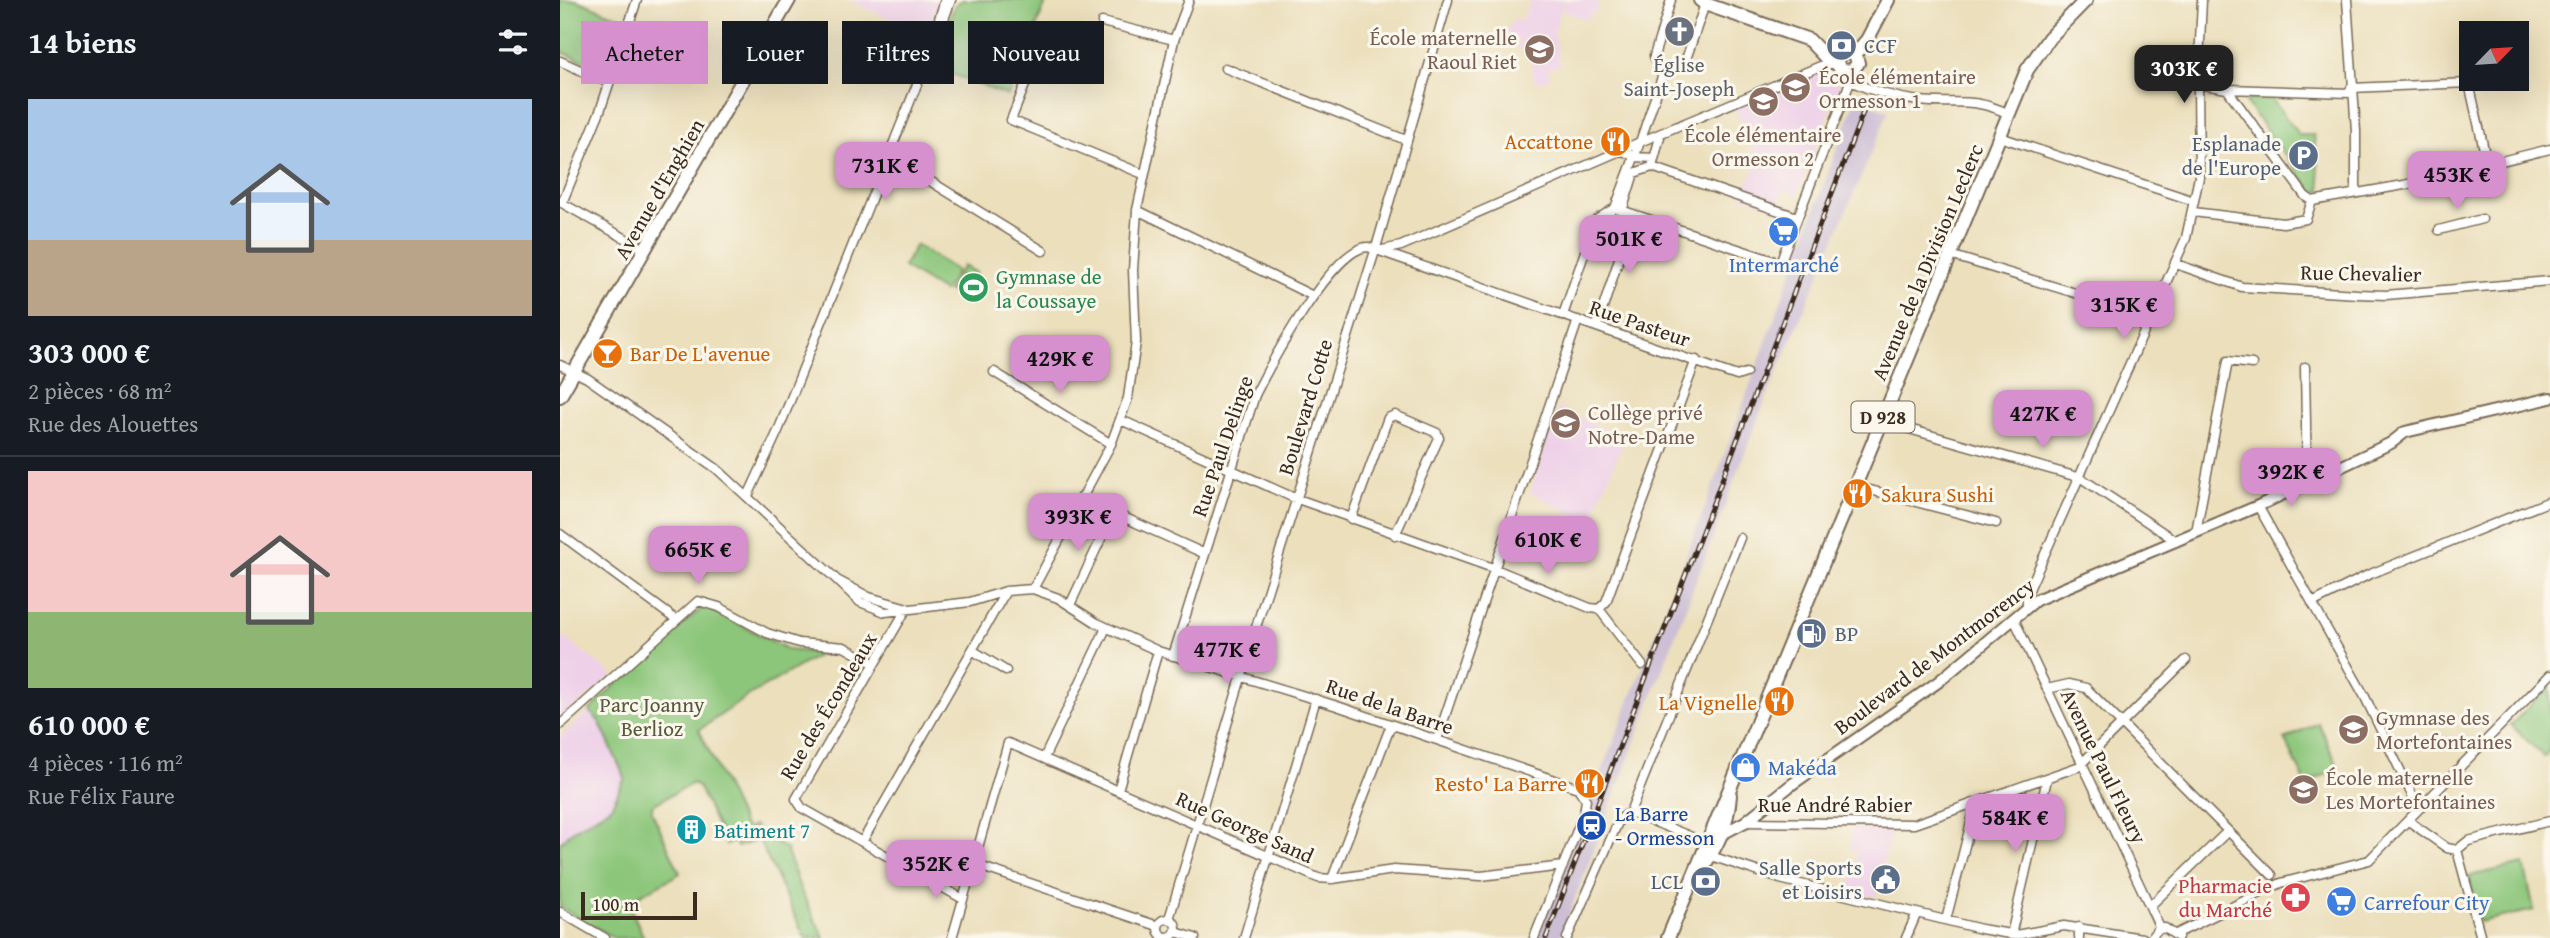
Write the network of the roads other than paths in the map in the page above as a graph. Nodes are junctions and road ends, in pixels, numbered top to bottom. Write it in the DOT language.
graph roads {
  1 [pos="637,0"];
  2 [pos="789,0"];
  3 [pos="945,0"];
  4 [pos="951,0"];
  5 [pos="1189,0"];
  6 [pos="1448,0"];
  7 [pos="1671,0"];
  8 [pos="1888,0"];
  9 [pos="2086,0"];
  10 [pos="2202,0"];
  11 [pos="2347,0"];
  12 [pos="1703,2"];
  13 [pos="630,21"];
  14 [pos="938,21"];
  15 [pos="945,21"];
  16 [pos="1104,22"];
  17 [pos="1174,40"];
  18 [pos="1855,54"];
  19 [pos="560,61"];
  20 [pos="1833,62"];
  21 [pos="1224,68"];
  22 [pos="581,70"];
  23 [pos="1664,71"];
  24 [pos="1849,77"];
  25 [pos="609,84"];
  26 [pos="916,84"];
  27 [pos="1025,84"];
  28 [pos="2198,84"];
  29 [pos="2227,89"];
  30 [pos="2351,90"];
  31 [pos="2009,114"];
  32 [pos="1646,124"];
  33 [pos="1659,134"];
  34 [pos="2000,137"];
  35 [pos="1406,140"];
  36 [pos="1640,142"];
  37 [pos="2550,149"];
  38 [pos="1622,150"];
  39 [pos="888,156"];
  40 [pos="1634,157"];
  41 [pos="1653,163"];
  42 [pos="2487,163"];
  43 [pos="1632,172"];
  44 [pos="1143,174"];
  45 [pos="2356,192"];
  46 [pos="2194,201"];
  47 [pos="2312,201"];
  48 [pos="561,203"];
  49 [pos="1618,209"];
  50 [pos="1137,210"];
  51 [pos="2193,212"];
  52 [pos="1633,216"];
  53 [pos="1797,216"];
  54 [pos="2482,219"];
  55 [pos="2440,230"];
  56 [pos="1401,246"];
  57 [pos="646,250"];
  58 [pos="1043,251"];
  59 [pos="1375,251"];
  60 [pos="1950,255"];
  61 [pos="1402,261"];
  62 [pos="2176,264"];
  63 [pos="2550,281"];
  64 [pos="1313,296"];
  65 [pos="1563,315"];
  66 [pos="2151,316"];
  67 [pos="1578,320"];
  68 [pos="1597,326"];
  69 [pos="1696,360"];
  70 [pos="2252,364"];
  71 [pos="560,365"];
  72 [pos="2305,367"];
  73 [pos="575,372"];
  74 [pos="994,372"];
  75 [pos="1746,373"];
  76 [pos="560,396"];
  77 [pos="2550,398"];
  78 [pos="1121,421"];
  79 [pos="1881,421"];
  80 [pos="1111,444"];
  81 [pos="1230,470"];
  82 [pos="2081,478"];
  83 [pos="2307,483"];
  84 [pos="1855,486"];
  85 [pos="748,496"];
  86 [pos="1081,498"];
  87 [pos="1296,498"];
  88 [pos="2550,501"];
  89 [pos="2258,506"];
  90 [pos="1113,513"];
  91 [pos="1351,519"];
  92 [pos="1996,523"];
  93 [pos="2196,532"];
  94 [pos="560,534"];
  95 [pos="1395,535"];
  96 [pos="1740,538"];
  97 [pos="2176,541"];
  98 [pos="1203,553"];
  99 [pos="1493,568"];
  100 [pos="1033,589"];
  101 [pos="1006,591"];
  102 [pos="2312,603"];
  103 [pos="1070,605"];
  104 [pos="2027,606"];
  105 [pos="907,608"];
  106 [pos="1599,609"];
  107 [pos="675,619"];
  108 [pos="2014,619"];
  109 [pos="1106,628"];
  110 [pos="972,650"];
  111 [pos="1158,651"];
  112 [pos="1173,656"];
  113 [pos="2186,660"];
  114 [pos="873,663"];
  115 [pos="1642,665"];
  116 [pos="1006,671"];
  117 [pos="2550,675"];
  118 [pos="1243,676"];
  119 [pos="2047,689"];
  120 [pos="1316,699"];
  121 [pos="1391,724"];
  122 [pos="2122,724"];
  123 [pos="560,725"];
  124 [pos="1437,740"];
  125 [pos="1044,758"];
  126 [pos="2083,764"];
  127 [pos="2047,779"];
  128 [pos="1118,790"];
  129 [pos="2413,797"];
  130 [pos="1976,803"];
  131 [pos="1630,812"];
  132 [pos="1733,819"];
  133 [pos="2550,821"];
  134 [pos="2410,822"];
  135 [pos="1197,826"];
  136 [pos="2228,831"];
  137 [pos="862,842"];
  138 [pos="1709,850"];
  139 [pos="2457,850"];
  140 [pos="1269,857"];
  141 [pos="973,864"];
  142 [pos="1563,866"];
  143 [pos="2272,875"];
  144 [pos="1332,879"];
  145 [pos="963,899"];
  146 [pos="2151,905"];
  147 [pos="560,912"];
  148 [pos="1917,913"];
  149 [pos="1169,919"];
  150 [pos="1946,920"];
  151 [pos="1158,926"];
  152 [pos="2079,927"];
  153 [pos="2160,928"];
  154 [pos="1176,932"];
  155 [pos="2011,935"];
  156 [pos="2177,936"];
  157 [pos="605,938"];
  158 [pos="952,938"];
  159 [pos="1164,938"];
  160 [pos="1195,938"];
  161 [pos="1244,938"];
  162 [pos="1534,938"];
  163 [pos="1567,938"];
  164 [pos="1668,938"];
  165 [pos="1906,938"];
  166 [pos="2079,938"];
  167 [pos="2143,938"];
  168 [pos="2151,938"];
  169 [pos="2481,938"];
  1 -- 13 [label="street"];
  2 -- 57 [label="main road, Avenue d'Enghien"];
  3 -- 14 [label="street"];
  4 -- 15 [label="street"];
  5 -- 17 [label="street"];
  6 -- 35 [label="street, Boulevard Cotte"];
  7 -- 23 [label="street"];
  8 -- 18 [label="main road"];
  9 -- 31 [label="main road, Avenue de la Division Leclerc / D 928"];
  10 -- 28 [label="street"];
  11 -- 30 [label="street"];
  12 -- 20 [label="main road"];
  12 -- 23 [label="street"];
  16 -- 17 [label="street"];
  17 -- 44 [label="street"];
  18 -- 20 [label="main road"];
  18 -- 24 [label="main road"];
  19 -- 22 [label="street"];
  20 -- 24 [label="main road"];
  20 -- 33 [label="street, Rue Paul Delinge"];
  21 -- 35 [label="street"];
  23 -- 32 [label="street"];
  24 -- 31 [label="street"];
  24 -- 53 [label="street"];
  25 -- 48 [label="street"];
  26 -- 39 [label="street"];
  27 -- 44 [label="street"];
  28 -- 29 [label="street"];
  28 -- 46 [label="street"];
  29 -- 30 [label="street"];
  29 -- 47 [label="street"];
  30 -- 42 [label="street"];
  30 -- 45 [label="street"];
  31 -- 34 [label="main road, Avenue de la Division Leclerc / D 928"];
  32 -- 33 [label="street"];
  32 -- 36 [label="street"];
  33 -- 36 [label="street, Rue Paul Delinge"];
  33 -- 41 [label="street"];
  34 -- 46 [label="street"];
  34 -- 60 [label="main road, Avenue de la Division Leclerc / D 928"];
  35 -- 59 [label="street, Boulevard Cotte"];
  36 -- 38 [label="street, Rue Paul Delinge"];
  36 -- 40 [label="street"];
  37 -- 42 [label="street"];
  38 -- 40 [label="street"];
  38 -- 56 [label="street, Rue Paul Delinge"];
  39 -- 58 [label="street"];
  39 -- 85 [label="street"];
  40 -- 41 [label="street"];
  40 -- 43 [label="street"];
  41 -- 43 [label="street"];
  41 -- 53 [label="street"];
  42 -- 45 [label="street"];
  43 -- 49 [label="street"];
  44 -- 50 [label="street"];
  45 -- 47 [label="street"];
  46 -- 51 [label="street"];
  47 -- 51 [label="street"];
  48 -- 57 [label="street"];
  49 -- 52 [label="street"];
  49 -- 65 [label="street"];
  50 -- 64 [label="street"];
  50 -- 78 [label="street"];
  51 -- 62 [label="street"];
  52 -- 53 [label="street"];
  52 -- 68 [label="street"];
  54 -- 55 [label="street"];
  56 -- 59 [label="street, Rue Paul Delinge"];
  56 -- 61 [label="street"];
  57 -- 73 [label="main road, Avenue d'Enghien"];
  59 -- 61 [label="street, Rue Pasteur"];
  59 -- 64 [label="street, Rue Paul Delinge"];
  59 -- 87 [label="street, Boulevard Cotte"];
  60 -- 66 [label="street"];
  60 -- 79 [label="main road, Avenue de la Division Leclerc / D 928"];
  61 -- 65 [label="street, Rue Pasteur"];
  62 -- 63 [label="street, Rue Chevalier"];
  62 -- 66 [label="street"];
  64 -- 81 [label="street, Rue Paul Delinge"];
  65 -- 67 [label="street, Rue Pasteur"];
  66 -- 82 [label="street"];
  67 -- 68 [label="street, Rue Pasteur"];
  67 -- 99 [label="street"];
  68 -- 69 [label="street, Rue Pasteur"];
  69 -- 75 [label="street, Rue Pasteur"];
  69 -- 106 [label="street"];
  70 -- 93 [label="street"];
  71 -- 73 [label="street"];
  72 -- 83 [label="street"];
  73 -- 76 [label="main road, Avenue d'Enghien"];
  73 -- 85 [label="street"];
  74 -- 80 [label="street"];
  77 -- 83 [label="street, Boulevard de Montmorency"];
  78 -- 80 [label="street"];
  78 -- 81 [label="street"];
  79 -- 82 [label="street"];
  79 -- 84 [label="main road, Avenue de la Division Leclerc / D 928"];
  80 -- 86 [label="street"];
  81 -- 87 [label="street"];
  81 -- 98 [label="street, Rue Paul Delinge"];
  82 -- 97 [label="street"];
  82 -- 104 [label="street"];
  83 -- 89 [label="street, Boulevard de Montmorency"];
  84 -- 92 [label="street"];
  84 -- 132 [label="main road, Avenue de la Division Leclerc / D 928"];
  85 -- 105 [label="street"];
  86 -- 90 [label="street"];
  86 -- 100 [label="street"];
  87 -- 91 [label="street"];
  87 -- 118 [label="street, Boulevard Cotte"];
  88 -- 102 [label="street"];
  89 -- 93 [label="street, Boulevard de Montmorency"];
  89 -- 102 [label="street"];
  90 -- 98 [label="street"];
  90 -- 103 [label="street"];
  91 -- 95 [label="street"];
  91 -- 95 [label="street"];
  93 -- 97 [label="street, Boulevard de Montmorency"];
  94 -- 107 [label="street"];
  95 -- 99 [label="street"];
  96 -- 131 [label="street"];
  97 -- 104 [label="street, Boulevard de Montmorency"];
  98 -- 112 [label="street, Rue Paul Delinge"];
  99 -- 106 [label="street"];
  99 -- 124 [label="street"];
  100 -- 101 [label="street"];
  100 -- 103 [label="street, Rue de la Barre"];
  101 -- 105 [label="street"];
  101 -- 110 [label="street"];
  102 -- 129 [label="street"];
  103 -- 109 [label="street, Rue de la Barre"];
  104 -- 108 [label="street, Boulevard de Montmorency"];
  105 -- 114 [label="street, Rue des Écondeaux"];
  106 -- 115 [label="street"];
  107 -- 114 [label="street"];
  107 -- 123 [label="street"];
  108 -- 119 [label="street, Avenue Paul Fleury"];
  108 -- 132 [label="street, Boulevard de Montmorency"];
  109 -- 111 [label="street, Rue de la Barre"];
  109 -- 125 [label="street"];
  110 -- 116 [label="street"];
  110 -- 137 [label="street"];
  111 -- 112 [label="street, Rue de la Barre"];
  111 -- 128 [label="street"];
  112 -- 118 [label="street, Rue de la Barre"];
  113 -- 122 [label="street"];
  114 -- 137 [label="street, Rue des Écondeaux"];
  117 -- 134 [label="street"];
  118 -- 120 [label="street, Rue de la Barre"];
  118 -- 135 [label="street, Boulevard Cotte"];
  119 -- 122 [label="street"];
  119 -- 126 [label="street, Avenue Paul Fleury"];
  120 -- 121 [label="street, Rue de la Barre"];
  120 -- 140 [label="street"];
  121 -- 124 [label="street, Rue de la Barre"];
  121 -- 144 [label="street"];
  122 -- 126 [label="street"];
  122 -- 136 [label="street"];
  124 -- 142 [label="street, Rue de la Barre"];
  125 -- 128 [label="street, Rue George Sand"];
  125 -- 141 [label="street, Rue George Sand"];
  126 -- 127 [label="street, Rue André Rabier"];
  126 -- 146 [label="street, Avenue Paul Fleury"];
  127 -- 130 [label="street, Rue André Rabier"];
  127 -- 155 [label="street"];
  128 -- 135 [label="street, Rue George Sand"];
  130 -- 132 [label="street, Rue André Rabier"];
  130 -- 150 [label="street"];
  131 -- 138 [label="street"];
  131 -- 163 [label="street"];
  132 -- 138 [label="main road, Avenue de la Division Leclerc / D 928"];
  132 -- 138 [label="main road, Avenue de la Division Leclerc / D 928"];
  133 -- 139 [label="street"];
  134 -- 139 [label="street"];
  134 -- 156 [label="street"];
  135 -- 140 [label="street, Rue George Sand"];
  135 -- 149 [label="street, Boulevard Cotte"];
  136 -- 143 [label="street"];
  136 -- 146 [label="street"];
  137 -- 145 [label="street, Rue des Écondeaux"];
  138 -- 148 [label="street"];
  138 -- 164 [label="main road, Avenue de la Division Leclerc / D 928"];
  139 -- 169 [label="street"];
  140 -- 144 [label="street, Rue George Sand"];
  140 -- 161 [label="street"];
  141 -- 145 [label="street"];
  141 -- 151 [label="street"];
  142 -- 144 [label="street, Rue George Sand"];
  142 -- 162 [label="street"];
  145 -- 158 [label="street"];
  146 -- 153 [label="street, Avenue Paul Fleury"];
  147 -- 157 [label="street"];
  148 -- 150 [label="street"];
  148 -- 165 [label="street"];
  149 -- 151 [label="street"];
  149 -- 154 [label="street"];
  150 -- 155 [label="street"];
  151 -- 159 [label="street"];
  152 -- 155 [label="street"];
  152 -- 166 [label="street"];
  152 -- 167 [label="street"];
  153 -- 156 [label="street"];
  153 -- 168 [label="street"];
  154 -- 159 [label="street"];
  154 -- 160 [label="street"];
}
